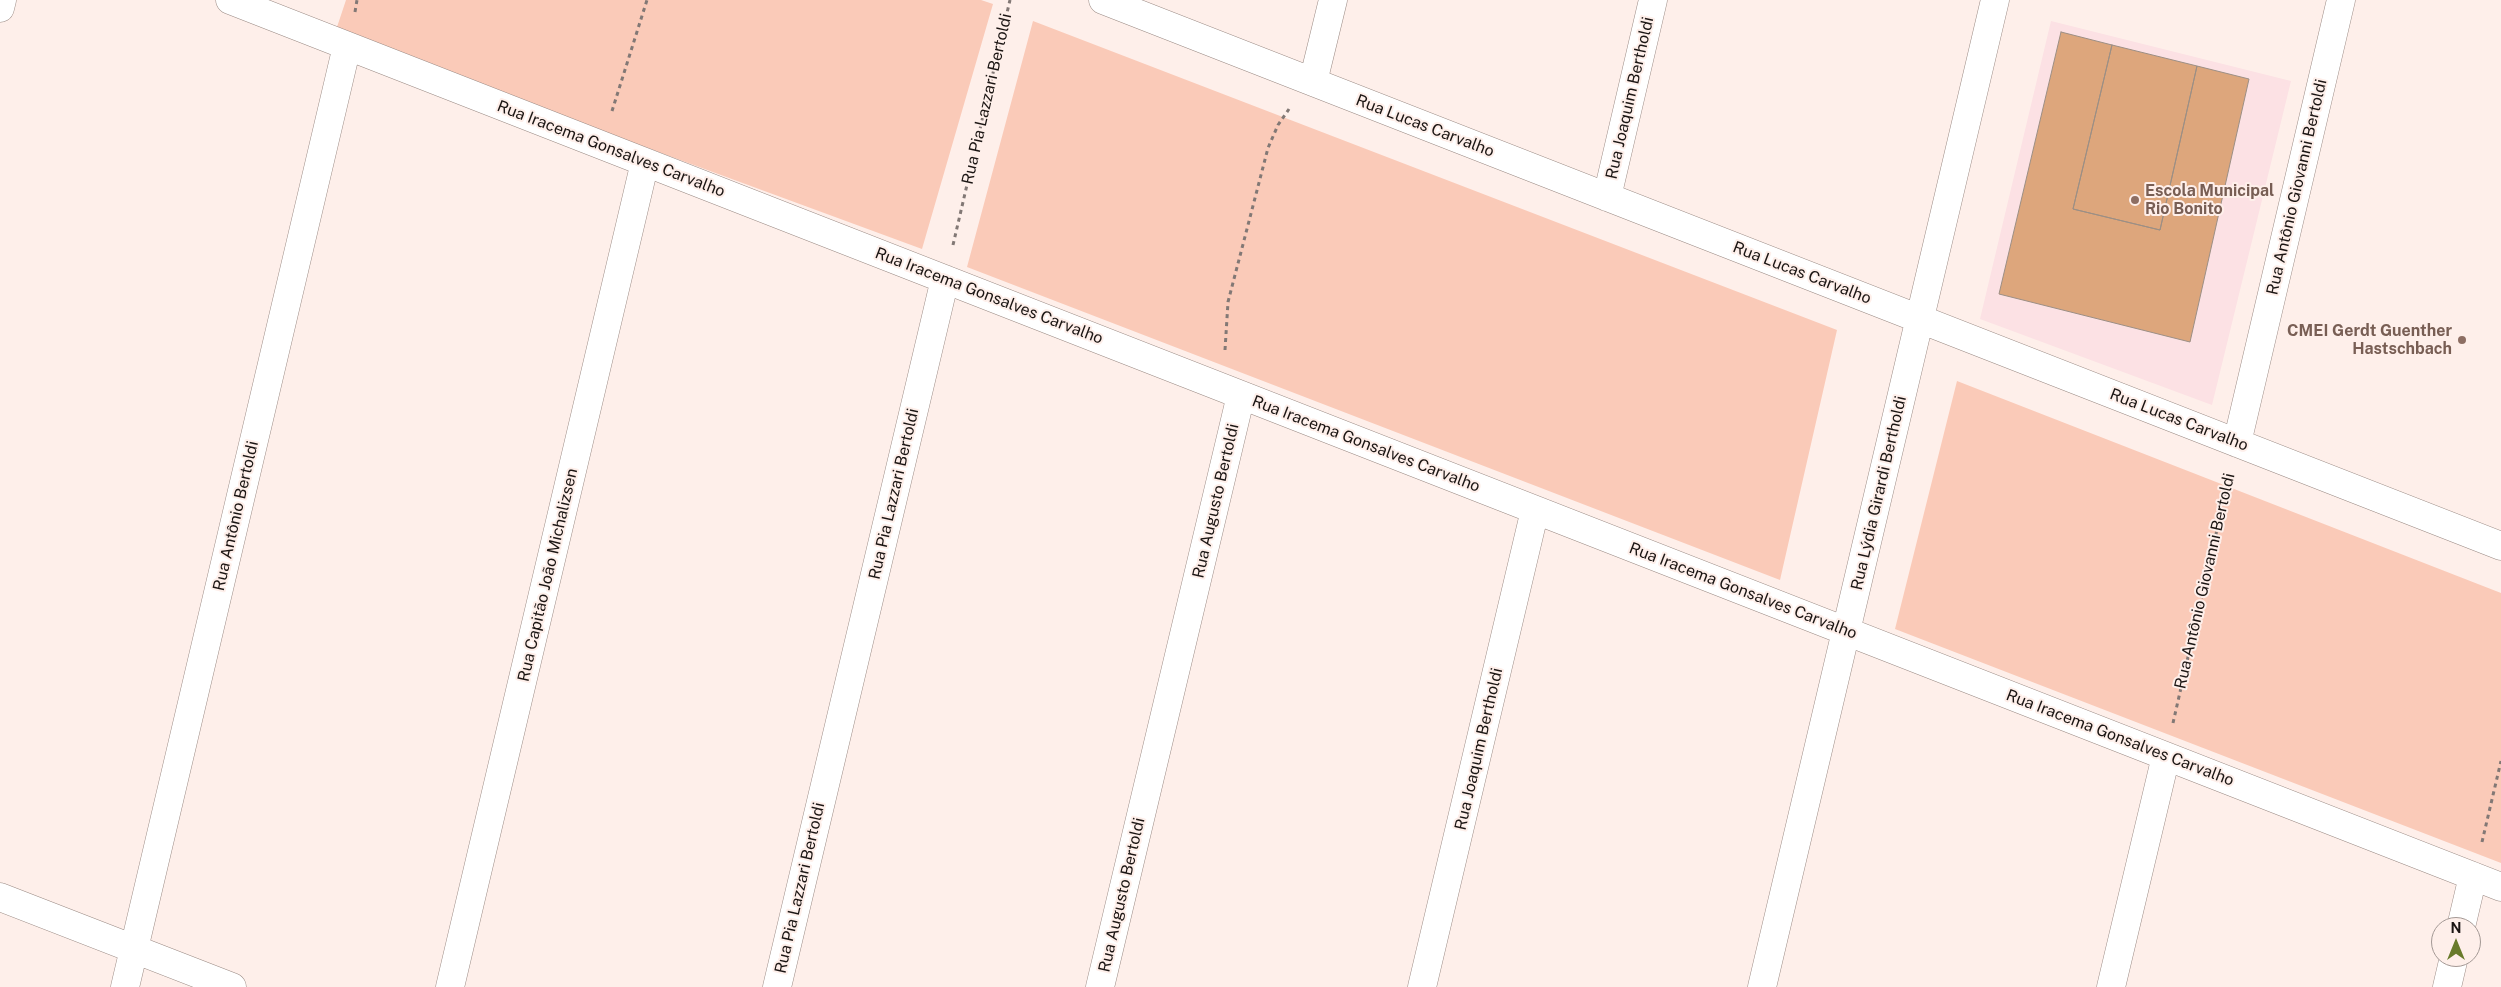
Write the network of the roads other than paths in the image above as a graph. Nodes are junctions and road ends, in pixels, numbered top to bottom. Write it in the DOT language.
graph roads {
  1 [pos="2,0"];
  2 [pos="230,0"];
  3 [pos="1103,0"];
  4 [pos="1333,0"];
  5 [pos="1653,0"];
  6 [pos="1995,0"];
  7 [pos="2341,0"];
  8 [pos="0,8"];
  9 [pos="347,46"];
  10 [pos="1313,82"];
  11 [pos="645,162"];
  12 [pos="1607,197"];
  13 [pos="945,279"];
  14 [pos="1920,319"];
  15 [pos="1241,395"];
  16 [pos="2237,443"];
  17 [pos="1535,510"];
  18 [pos="2501,546"];
  19 [pos="1846,632"];
  20 [pos="2166,756"];
  21 [pos="2473,876"];
  22 [pos="2501,887"];
  23 [pos="0,897"];
  24 [pos="2463,917"];
  25 [pos="134,949"];
  26 [pos="2452,967"];
  27 [pos="125,987"];
  28 [pos="232,987"];
  29 [pos="450,987"];
  30 [pos="777,987"];
  31 [pos="1100,987"];
  32 [pos="1422,987"];
  33 [pos="1762,987"];
  34 [pos="2111,987"];
  35 [pos="2447,987"];
  1 -- 8 [label="street"];
  2 -- 9 [label="street, Rua Iracema Gonsalves Carvalho"];
  3 -- 10 [label="street, Rua Lucas Carvalho"];
  4 -- 10 [label="street"];
  5 -- 12 [label="street, Rua Joaquim Bertholdi"];
  6 -- 14 [label="street, Rua Lýdia Girardi Bertholdi"];
  7 -- 16 [label="street, Rua Antônio Giovanni Bertoldi"];
  9 -- 11 [label="street, Rua Iracema Gonsalves Carvalho"];
  9 -- 25 [label="street, Rua Antônio Bertoldi"];
  10 -- 12 [label="street, Rua Lucas Carvalho"];
  11 -- 13 [label="street, Rua Iracema Gonsalves Carvalho"];
  11 -- 29 [label="street, Rua Capitão João Michalizsen"];
  12 -- 14 [label="street, Rua Lucas Carvalho"];
  13 -- 15 [label="street, Rua Iracema Gonsalves Carvalho"];
  13 -- 30 [label="street, Rua Pia Lazzari Bertoldi"];
  14 -- 16 [label="street, Rua Lucas Carvalho"];
  14 -- 19 [label="street, Rua Lýdia Girardi Bertholdi"];
  15 -- 17 [label="street, Rua Iracema Gonsalves Carvalho"];
  15 -- 31 [label="street, Rua Augusto Bertoldi"];
  16 -- 18 [label="street, Rua Lucas Carvalho"];
  17 -- 19 [label="street, Rua Iracema Gonsalves Carvalho"];
  17 -- 32 [label="street, Rua Joaquim Bertholdi"];
  19 -- 20 [label="street, Rua Iracema Gonsalves Carvalho"];
  19 -- 33 [label="street, Rua Lýdia Girardi Bertholdi"];
  20 -- 21 [label="street, Rua Iracema Gonsalves Carvalho"];
  20 -- 34 [label="street"];
  21 -- 22 [label="street, Rua Iracema Gonsalves Carvalho"];
  21 -- 24 [label="street"];
  23 -- 25 [label="street"];
  25 -- 27 [label="street, Rua Antônio Bertoldi"];
  25 -- 28 [label="street"];
  26 -- 35 [label="street"];
}
